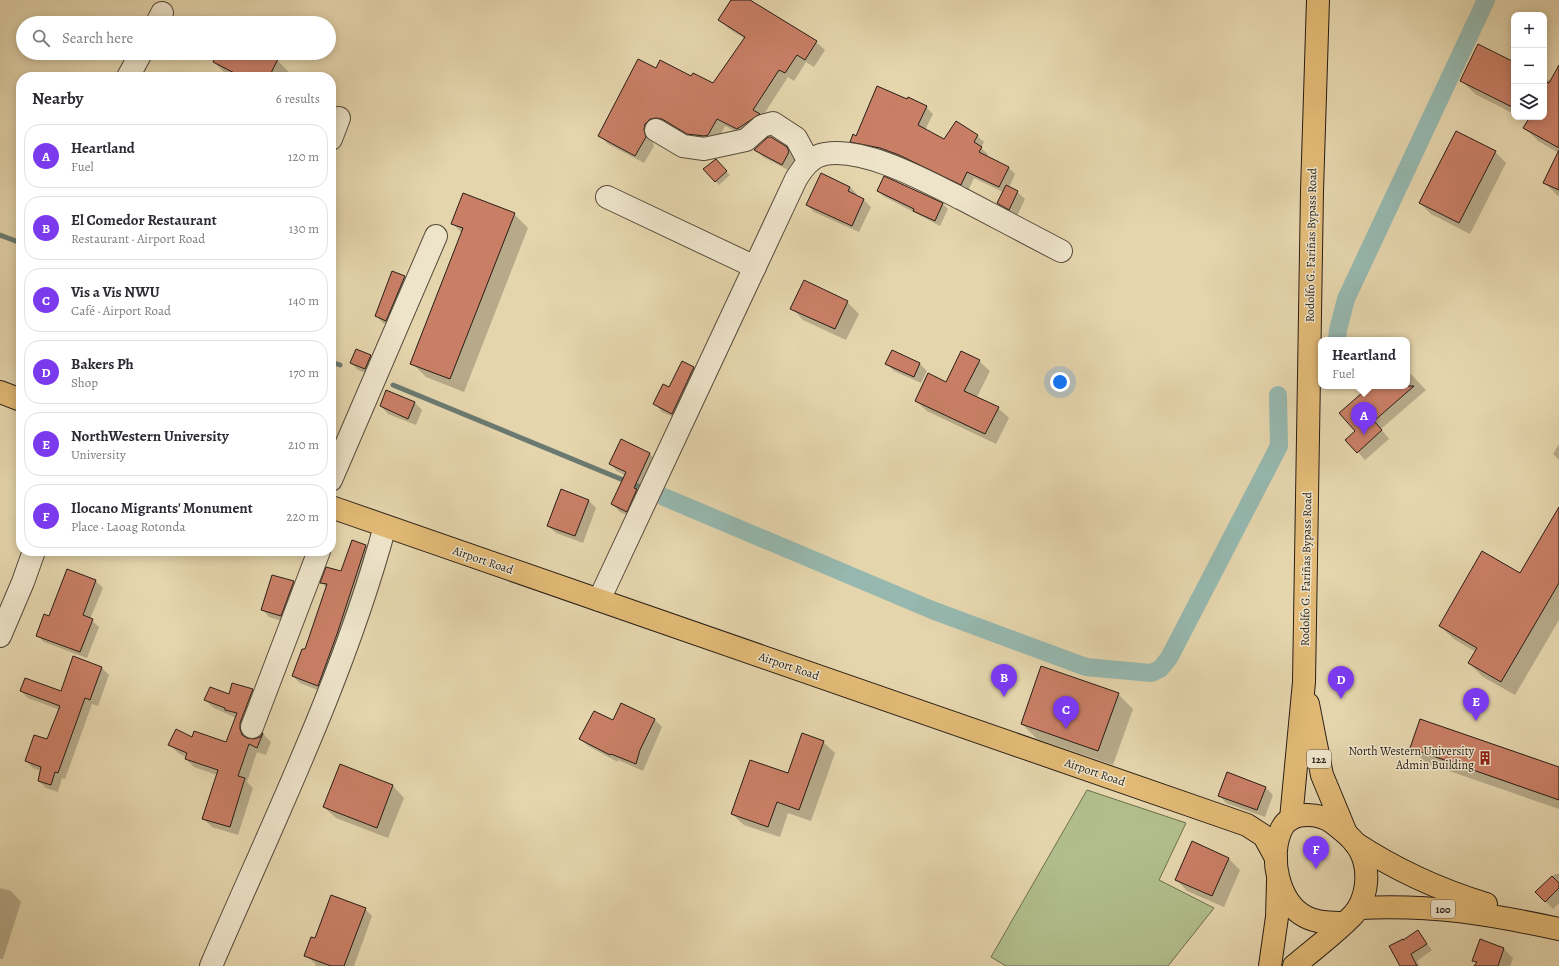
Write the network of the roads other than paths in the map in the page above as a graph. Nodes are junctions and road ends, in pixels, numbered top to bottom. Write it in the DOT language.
graph roads {
  1 [pos="1318,0"];
  2 [pos="137,60"];
  3 [pos="131,72"];
  4 [pos="339,118"];
  5 [pos="336,126"];
  6 [pos="656,130"];
  7 [pos="809,162"];
  8 [pos="607,197"];
  9 [pos="436,236"];
  10 [pos="1061,251"];
  11 [pos="755,267"];
  12 [pos="0,392"];
  13 [pos="16,398"];
  14 [pos="336,468"];
  15 [pos="336,512"];
  16 [pos="385,526"];
  17 [pos="32,556"];
  18 [pos="317,556"];
  19 [pos="599,600"];
  20 [pos="0,636"];
  21 [pos="1304,682"];
  22 [pos="252,727"];
  23 [pos="1287,823"];
  24 [pos="1247,825"];
  25 [pos="1351,838"];
  26 [pos="1276,858"];
  27 [pos="1278,880"];
  28 [pos="1352,915"];
  29 [pos="1525,922"];
  30 [pos="1559,929"];
  31 [pos="211,966"];
  32 [pos="1270,966"];
  33 [pos="1294,966"];
  1 -- 21 [label="main road, Rodolfo G. Fariñas Bypass Road / 122"];
  2 -- 3 [label="street"];
  4 -- 5 [label="street"];
  6 -- 7 [label="street"];
  7 -- 10 [label="street"];
  7 -- 11 [label="street"];
  8 -- 11 [label="street"];
  9 -- 14 [label="street"];
  11 -- 19 [label="street"];
  12 -- 13 [label="main road"];
  15 -- 16 [label="main road, Airport Road / 100"];
  16 -- 19 [label="main road, Airport Road / 100"];
  16 -- 31 [label="street"];
  17 -- 20 [label="street"];
  18 -- 22 [label="street"];
  19 -- 24 [label="main road, Airport Road / 100"];
  21 -- 23 [label="main road, Rodolfo G. Fariñas Bypass Road / 122"];
  21 -- 25 [label="main road, Rodolfo G. Fariñas Bypass Road / 122"];
  23 -- 24 [label="main road, 100"];
  23 -- 25 [label="main road, 100"];
  23 -- 26 [label="main road, 100"];
  24 -- 26 [label="main road, 100"];
  25 -- 28 [label="main road, 100"];
  25 -- 29 [label="main road, 100"];
  26 -- 27 [label="main road, 100"];
  27 -- 28 [label="main road, 100"];
  27 -- 32 [label="main road"];
  28 -- 29 [label="main road, 100"];
  28 -- 33 [label="main road"];
  29 -- 30 [label="main road, 100"];
}
